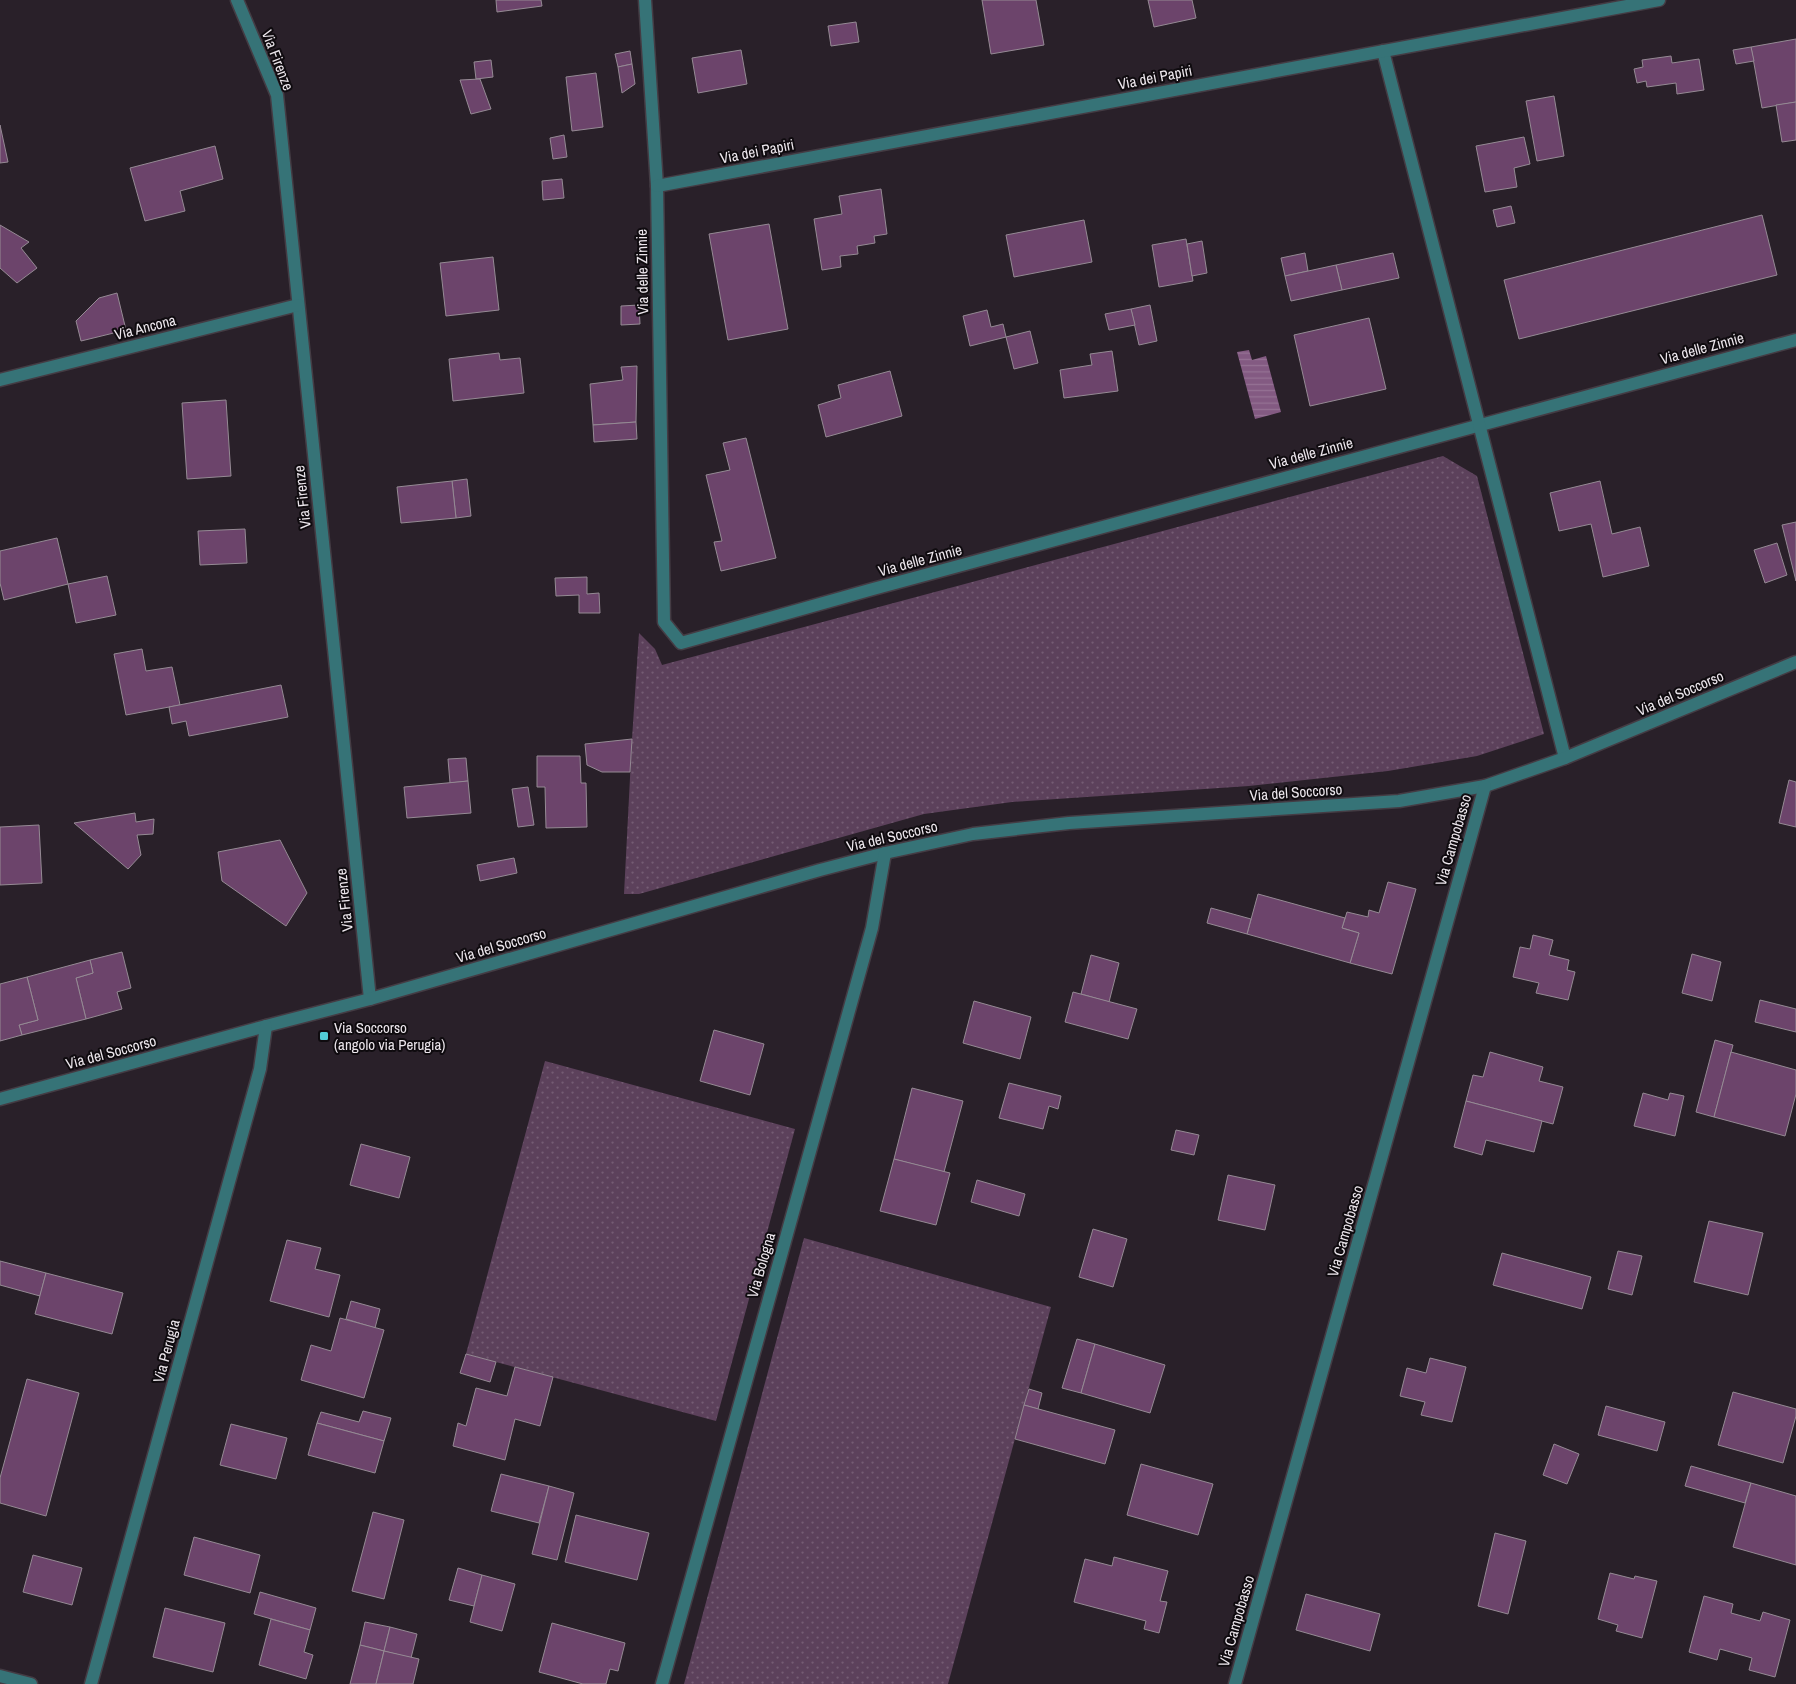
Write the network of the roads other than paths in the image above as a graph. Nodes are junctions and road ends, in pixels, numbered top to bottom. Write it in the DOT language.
graph roads {
  1 [pos="237,0"];
  2 [pos="645,0"];
  3 [pos="1659,0"];
  4 [pos="1383,51"];
  5 [pos="657,186"];
  6 [pos="298,305"];
  7 [pos="1796,340"];
  8 [pos="0,380"];
  9 [pos="1479,425"];
  10 [pos="1796,662"];
  11 [pos="1565,758"];
  12 [pos="1485,786"];
  13 [pos="885,853"];
  14 [pos="370,999"];
  15 [pos="266,1026"];
  16 [pos="0,1099"];
  17 [pos="0,1676"];
  18 [pos="31,1684"];
  19 [pos="91,1684"];
  20 [pos="662,1684"];
  21 [pos="1235,1684"];
  1 -- 6 [label="street, Via Firenze"];
  2 -- 5 [label="street, Via delle Zinnie"];
  3 -- 4 [label="street, Via dei Papiri"];
  4 -- 5 [label="street, Via dei Papiri"];
  4 -- 9 [label="street"];
  5 -- 9 [label="street, Via delle Zinnie"];
  6 -- 8 [label="street, Via Ancona"];
  6 -- 14 [label="street, Via Firenze"];
  7 -- 9 [label="street, Via delle Zinnie"];
  9 -- 11 [label="street"];
  10 -- 11 [label="street, Via del Soccorso"];
  11 -- 12 [label="street, Via del Soccorso"];
  12 -- 13 [label="street, Via del Soccorso"];
  12 -- 21 [label="street, Via Campobasso"];
  13 -- 14 [label="street, Via del Soccorso"];
  13 -- 20 [label="street, Via Bologna"];
  14 -- 15 [label="street, Via del Soccorso"];
  15 -- 16 [label="street, Via del Soccorso"];
  15 -- 19 [label="street, Via Perugia"];
  17 -- 18 [label="street"];
}
